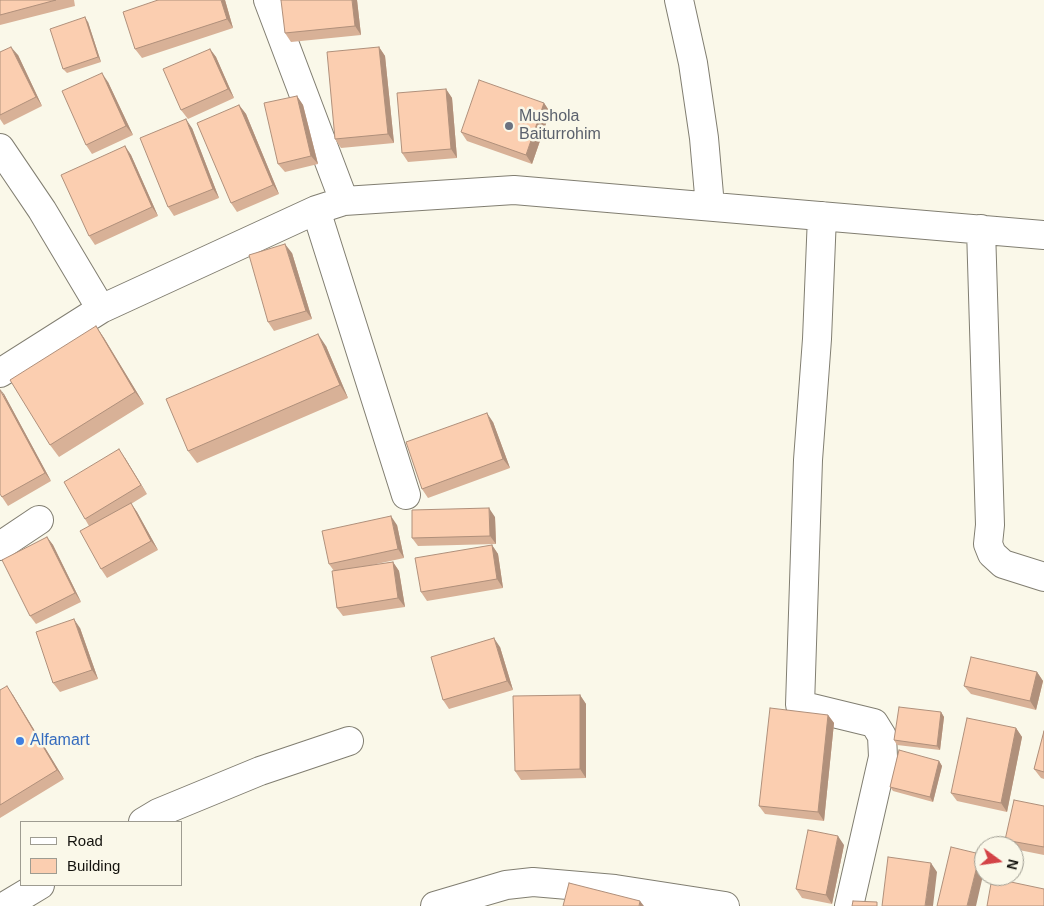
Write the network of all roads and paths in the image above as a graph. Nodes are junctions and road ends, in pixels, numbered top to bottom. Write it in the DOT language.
graph roads {
  1 [pos="268,0"];
  2 [pos="679,0"];
  3 [pos="0,148"];
  4 [pos="344,201"];
  5 [pos="710,206"];
  6 [pos="316,210"];
  7 [pos="822,216"];
  8 [pos="981,230"];
  9 [pos="1044,231"];
  10 [pos="101,309"];
  11 [pos="0,373"];
  12 [pos="406,494"];
  13 [pos="39,520"];
  14 [pos="0,546"];
  15 [pos="1044,577"];
  16 [pos="349,741"];
  17 [pos="145,821"];
  18 [pos="38,886"];
  19 [pos="4,906"];
  20 [pos="436,906"];
  21 [pos="722,906"];
  22 [pos="849,906"];
  1 -- 4 [label="street"];
  2 -- 5 [label="street"];
  3 -- 10 [label="street"];
  4 -- 5 [label="street"];
  4 -- 6 [label="street"];
  5 -- 7 [label="street"];
  6 -- 10 [label="street"];
  6 -- 12 [label="street"];
  7 -- 8 [label="street"];
  7 -- 22 [label="street"];
  8 -- 9 [label="street"];
  8 -- 15 [label="street"];
  10 -- 11 [label="street"];
  13 -- 14 [label="street"];
  16 -- 17 [label="street"];
  18 -- 19 [label="street"];
  20 -- 21 [label="street"];
}
